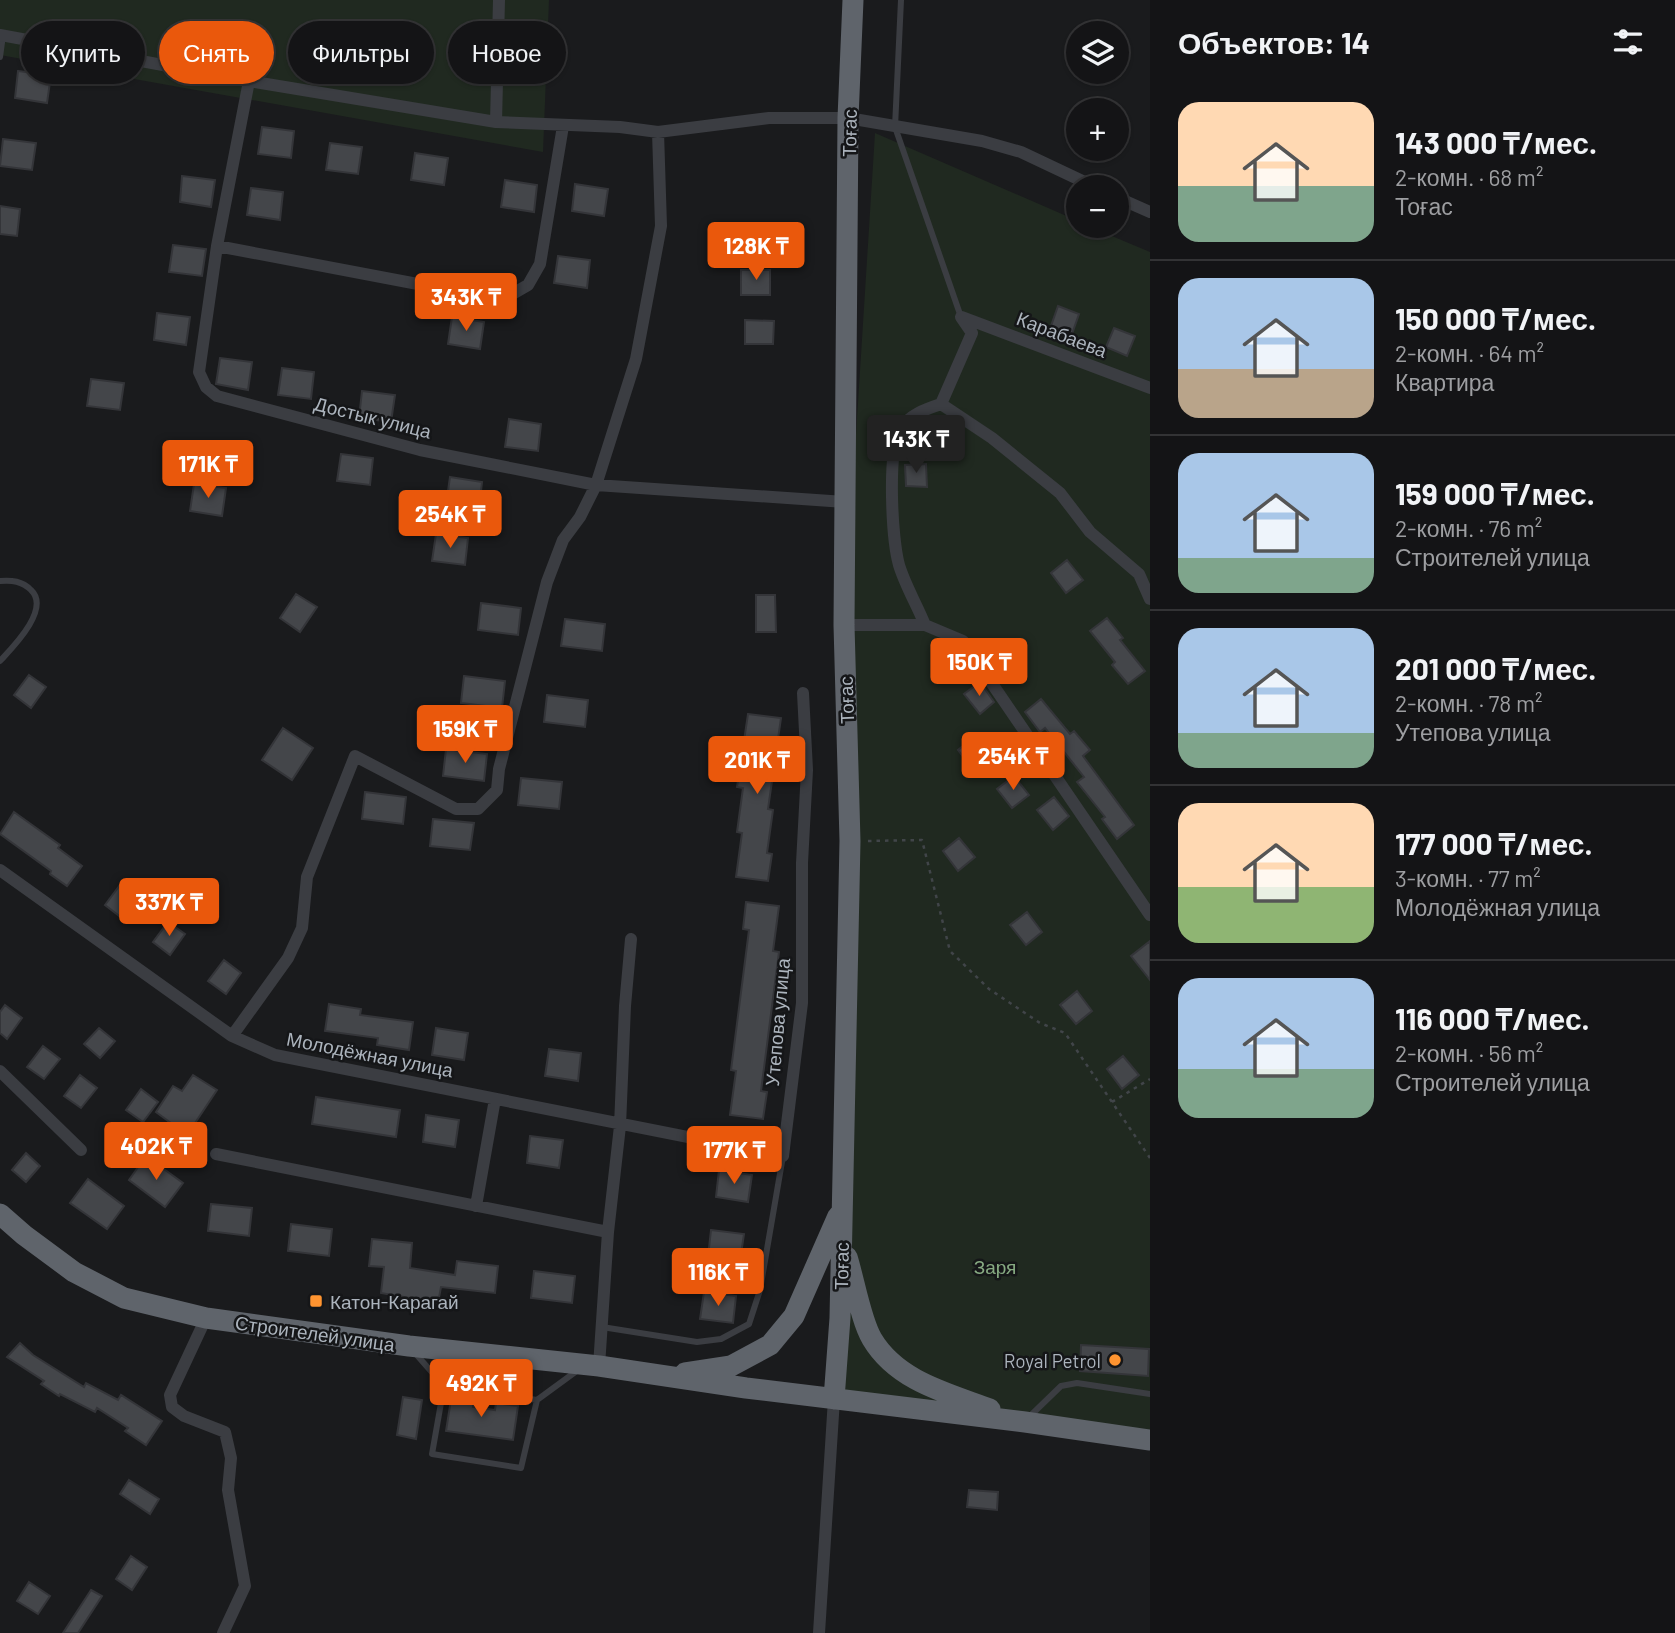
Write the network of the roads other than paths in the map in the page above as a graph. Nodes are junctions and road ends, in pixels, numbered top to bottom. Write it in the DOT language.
graph roads {
  1 [pos="499,0"];
  2 [pos="853,0"];
  3 [pos="901,0"];
  4 [pos="1,35"];
  5 [pos="0,57"];
  6 [pos="159,64"];
  7 [pos="248,84"];
  8 [pos="267,84"];
  9 [pos="849,118"];
  10 [pos="496,122"];
  11 [pos="563,126"];
  12 [pos="895,127"];
  13 [pos="657,131"];
  14 [pos="1070,175"];
  15 [pos="1129,203"];
  16 [pos="1150,212"];
  17 [pos="217,246"];
  18 [pos="961,317"];
  19 [pos="1150,388"];
  20 [pos="941,404"];
  21 [pos="596,485"];
  22 [pos="845,502"];
  23 [pos="0,580"];
  24 [pos="1150,599"];
  25 [pos="844,625"];
  26 [pos="925,625"];
  27 [pos="0,661"];
  28 [pos="803,692"];
  29 [pos="0,870"];
  30 [pos="1150,915"];
  31 [pos="631,939"];
  32 [pos="232,1036"];
  33 [pos="0,1071"];
  34 [pos="495,1099"];
  35 [pos="620,1126"];
  36 [pos="81,1150"];
  37 [pos="216,1154"];
  38 [pos="783,1156"];
  39 [pos="842,1204"];
  40 [pos="475,1206"];
  41 [pos="0,1214"];
  42 [pos="608,1232"];
  43 [pos="841,1238"];
  44 [pos="206,1318"];
  45 [pos="602,1327"];
  46 [pos="409,1346"];
  47 [pos="592,1366"];
  48 [pos="666,1376"];
  49 [pos="444,1386"];
  50 [pos="1150,1394"];
  51 [pos="537,1399"];
  52 [pos="834,1399"];
  53 [pos="1025,1422"];
  54 [pos="1150,1440"];
  55 [pos="223,1633"];
  56 [pos="819,1633"];
  1 -- 10 [label="street"];
  2 -- 9 [label="highway, Тоғас"];
  3 -- 12 [label="lane"];
  4 -- 5 [label="lane"];
  4 -- 6 [label="street"];
  7 -- 17 [label="street, Достык улица"];
  8 -- 10 [label="street"];
  9 -- 12 [label="street"];
  9 -- 13 [label="street"];
  9 -- 22 [label="highway, Тоғас"];
  10 -- 11 [label="street"];
  11 -- 13 [label="street"];
  11 -- 17 [label="street"];
  12 -- 14 [label="street"];
  12 -- 18 [label="lane"];
  13 -- 21 [label="street"];
  15 -- 16 [label="street"];
  17 -- 21 [label="street, Достык улица"];
  18 -- 19 [label="street, Карабаева"];
  18 -- 20 [label="street"];
  20 -- 24 [label="street"];
  20 -- 26 [label="street"];
  21 -- 22 [label="street, Достык улица"];
  21 -- 32 [label="street"];
  22 -- 25 [label="highway, Тоғас"];
  23 -- 27 [label="lane"];
  25 -- 26 [label="street"];
  25 -- 39 [label="highway, Тоғас"];
  26 -- 30 [label="street"];
  28 -- 38 [label="street, Утепова улица"];
  29 -- 32 [label="street, Молодёжная улица"];
  31 -- 35 [label="street"];
  32 -- 34 [label="street, Молодёжная улица"];
  33 -- 36 [label="street"];
  34 -- 35 [label="street, Молодёжная улица"];
  34 -- 40 [label="street"];
  35 -- 38 [label="street, Молодёжная улица"];
  35 -- 42 [label="street"];
  37 -- 40 [label="street"];
  38 -- 45 [label="lane, Утепова улица"];
  39 -- 43 [label="highway, Тоғас"];
  39 -- 48 [label="highway"];
  40 -- 42 [label="street"];
  41 -- 44 [label="highway, Строителей улица"];
  42 -- 45 [label="street"];
  43 -- 52 [label="highway, Тоғас"];
  43 -- 53 [label="highway"];
  44 -- 46 [label="highway, Строителей улица"];
  44 -- 55 [label="street"];
  45 -- 47 [label="street"];
  46 -- 47 [label="highway, Строителей улица"];
  46 -- 49 [label="lane"];
  47 -- 48 [label="highway, Строителей улица"];
  47 -- 51 [label="lane"];
  48 -- 52 [label="highway, Строителей улица"];
  49 -- 51 [label="lane"];
  49 -- 51 [label="lane"];
  50 -- 53 [label="lane"];
  52 -- 53 [label="highway, Строителей улица"];
  52 -- 56 [label="street"];
  53 -- 54 [label="highway"];
}
